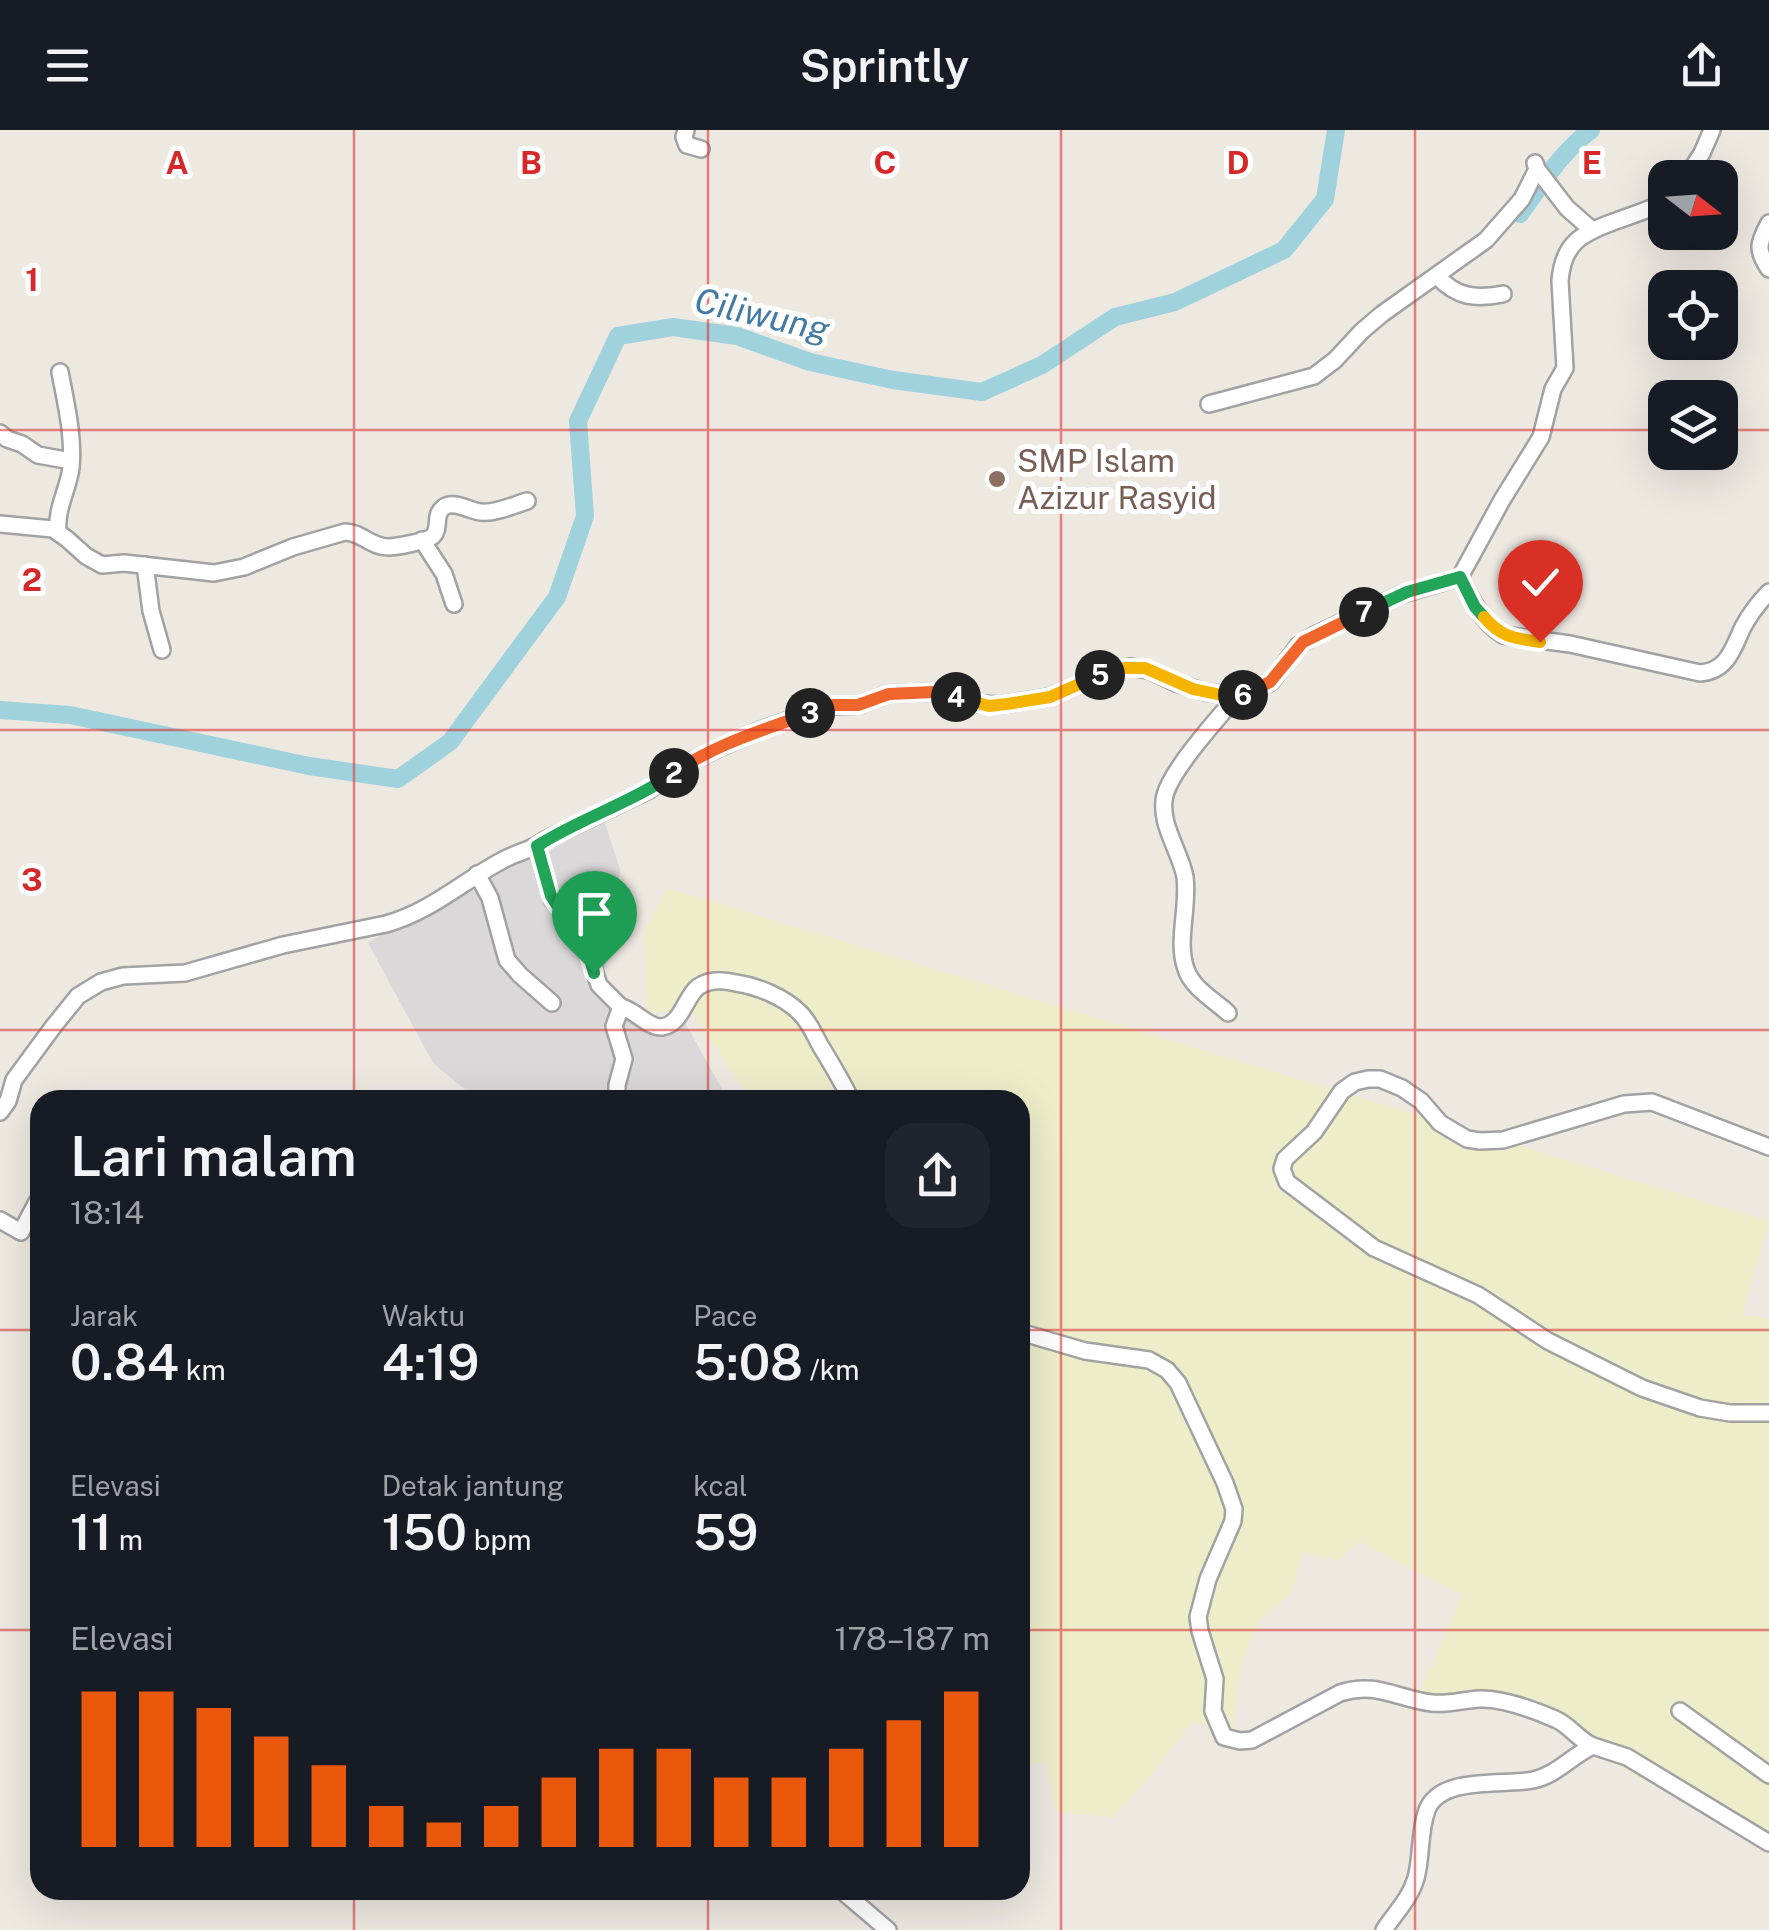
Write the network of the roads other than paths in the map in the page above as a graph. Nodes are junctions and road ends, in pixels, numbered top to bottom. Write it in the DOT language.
graph roads {
  1 [pos="686,130"];
  2 [pos="1712,130"];
  3 [pos="702,149"];
  4 [pos="1698,160"];
  5 [pos="1648,209"];
  6 [pos="1769,223"];
  7 [pos="1592,230"];
  8 [pos="1769,270"];
  9 [pos="1441,280"];
  10 [pos="1503,294"];
  11 [pos="60,372"];
  12 [pos="1208,404"];
  13 [pos="0,433"];
  14 [pos="71,461"];
  15 [pos="527,501"];
  16 [pos="0,524"];
  17 [pos="58,531"];
  18 [pos="422,540"];
  19 [pos="145,564"];
  20 [pos="1460,577"];
  21 [pos="1769,592"];
  22 [pos="454,604"];
  23 [pos="162,650"];
  24 [pos="1237,696"];
  25 [pos="537,846"];
  26 [pos="477,874"];
  27 [pos="552,1004"];
  28 [pos="622,1007"];
  29 [pos="1228,1013"];
  30 [pos="616,1090"];
  31 [pos="846,1090"];
  32 [pos="0,1112"];
  33 [pos="1769,1147"];
  34 [pos="30,1215"];
  35 [pos="0,1220"];
  36 [pos="1030,1335"];
  37 [pos="1769,1413"];
  38 [pos="1680,1712"];
  39 [pos="1592,1746"];
  40 [pos="1769,1774"];
  41 [pos="1769,1843"];
  42 [pos="853,1900"];
  43 [pos="888,1930"];
  44 [pos="1384,1930"];
  1 -- 3 [label="street"];
  2 -- 4 [label="street"];
  5 -- 7 [label="street"];
  6 -- 8 [label="street"];
  7 -- 9 [label="street"];
  7 -- 20 [label="street"];
  9 -- 10 [label="street"];
  9 -- 12 [label="street"];
  11 -- 14 [label="street"];
  13 -- 14 [label="street"];
  14 -- 17 [label="street"];
  15 -- 18 [label="street"];
  16 -- 17 [label="street"];
  17 -- 19 [label="street"];
  18 -- 19 [label="street"];
  18 -- 22 [label="street"];
  19 -- 23 [label="street"];
  20 -- 21 [label="street"];
  20 -- 24 [label="street"];
  24 -- 25 [label="street"];
  24 -- 29 [label="street"];
  25 -- 26 [label="street"];
  25 -- 28 [label="street"];
  26 -- 27 [label="street"];
  26 -- 32 [label="street"];
  28 -- 30 [label="street"];
  28 -- 31 [label="street"];
  33 -- 37 [label="street"];
  34 -- 35 [label="street"];
  36 -- 39 [label="street"];
  38 -- 40 [label="street"];
  39 -- 41 [label="street"];
  39 -- 44 [label="street"];
  42 -- 43 [label="street"];
}
